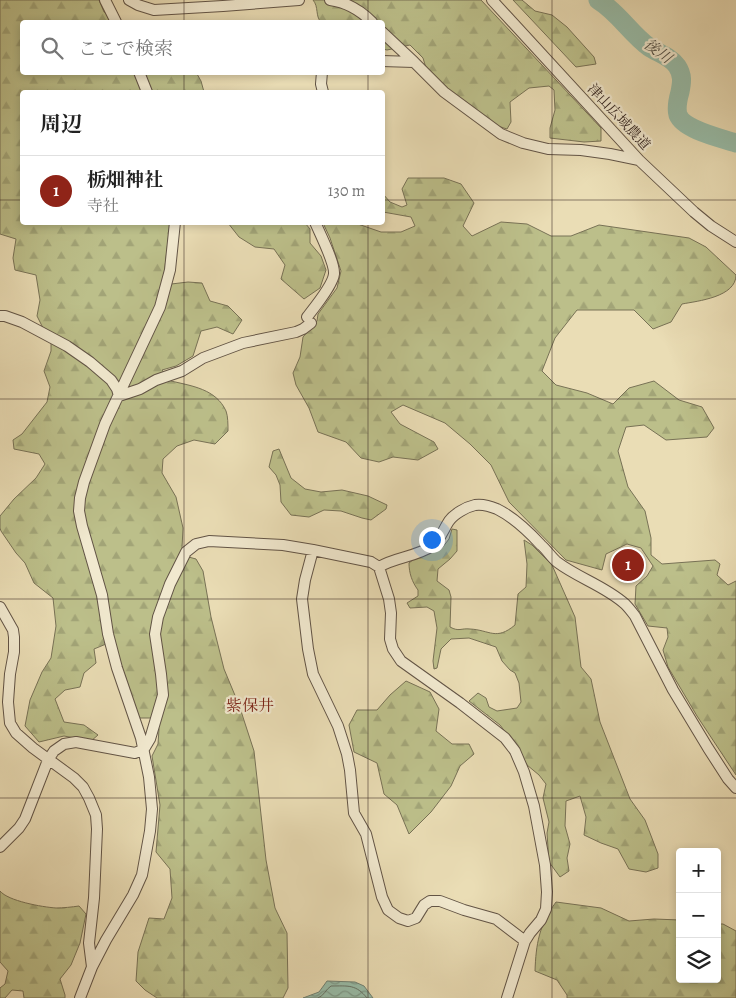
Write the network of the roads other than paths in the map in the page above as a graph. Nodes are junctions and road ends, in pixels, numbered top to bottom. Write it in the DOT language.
graph roads {
  1 [pos="105,0"];
  2 [pos="129,0"];
  3 [pos="299,0"];
  4 [pos="330,0"];
  5 [pos="492,0"];
  6 [pos="115,20"];
  7 [pos="370,20"];
  8 [pos="385,35"];
  9 [pos="385,61"];
  10 [pos="414,62"];
  11 [pos="140,75"];
  12 [pos="322,75"];
  13 [pos="146,90"];
  14 [pos="322,90"];
  15 [pos="639,160"];
  16 [pos="175,225"];
  17 [pos="316,225"];
  18 [pos="736,242"];
  19 [pos="0,316"];
  20 [pos="118,396"];
  21 [pos="314,550"];
  22 [pos="379,567"];
  23 [pos="0,607"];
  24 [pos="144,749"];
  25 [pos="48,760"];
  26 [pos="736,788"];
  27 [pos="0,847"];
  28 [pos="525,941"];
  29 [pos="92,967"];
  30 [pos="80,998"];
  31 [pos="507,998"];
  1 -- 6 [label="street"];
  2 -- 3 [label="street"];
  4 -- 7 [label="street"];
  5 -- 15 [label="street, 津山広域農道"];
  8 -- 10 [label="street"];
  9 -- 10 [label="street"];
  10 -- 15 [label="street"];
  11 -- 13 [label="street"];
  12 -- 14 [label="street"];
  15 -- 18 [label="street, 津山広域農道"];
  16 -- 20 [label="street"];
  17 -- 20 [label="street"];
  19 -- 20 [label="street"];
  20 -- 24 [label="street"];
  21 -- 22 [label="street"];
  21 -- 24 [label="street"];
  21 -- 28 [label="street"];
  22 -- 26 [label="street"];
  22 -- 28 [label="street"];
  23 -- 25 [label="street"];
  24 -- 25 [label="street"];
  24 -- 29 [label="street"];
  25 -- 27 [label="street"];
  25 -- 29 [label="street"];
  28 -- 31 [label="street"];
  29 -- 30 [label="street"];
}
